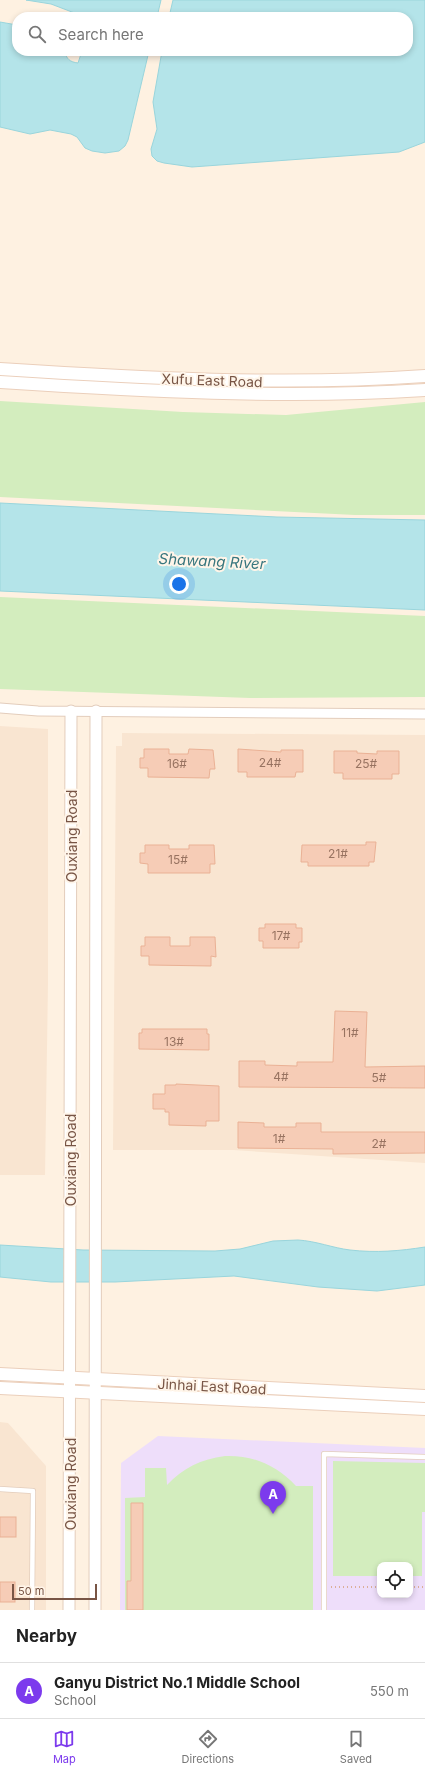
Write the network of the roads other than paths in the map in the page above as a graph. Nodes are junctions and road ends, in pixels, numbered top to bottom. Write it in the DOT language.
graph roads {
  1 [pos="0,369"];
  2 [pos="425,376"];
  3 [pos="0,382"];
  4 [pos="425,390"];
  5 [pos="0,708"];
  6 [pos="71,711"];
  7 [pos="96,711"];
  8 [pos="425,714"];
  9 [pos="0,1374"];
  10 [pos="70,1378"];
  11 [pos="95,1379"];
  12 [pos="0,1388"];
  13 [pos="70,1392"];
  14 [pos="95,1393"];
  15 [pos="425,1396"];
  16 [pos="425,1409"];
  17 [pos="425,1457"];
  18 [pos="0,1489"];
  19 [pos="32,1610"];
  20 [pos="69,1610"];
  21 [pos="95,1610"];
  22 [pos="324,1610"];
  1 -- 2 [label="main road, Xufu East Road"];
  3 -- 4 [label="main road, Xufu East Road"];
  5 -- 6 [label="street"];
  6 -- 7 [label="street"];
  6 -- 10 [label="street, Ouxiang Road"];
  7 -- 8 [label="street"];
  7 -- 11 [label="street, Ouxiang Road"];
  9 -- 10 [label="main road, Jinhai East Road"];
  10 -- 11 [label="main road, Jinhai East Road"];
  10 -- 13 [label="street, Ouxiang Road"];
  11 -- 14 [label="street, Ouxiang Road"];
  11 -- 15 [label="main road, Jinhai East Road"];
  12 -- 13 [label="main road, Jinhai East Road"];
  13 -- 14 [label="main road, Jinhai East Road"];
  13 -- 20 [label="street, Ouxiang Road"];
  14 -- 16 [label="main road, Jinhai East Road"];
  14 -- 21 [label="street, Ouxiang Road"];
  17 -- 22 [label="lane"];
  18 -- 19 [label="lane"];
}
